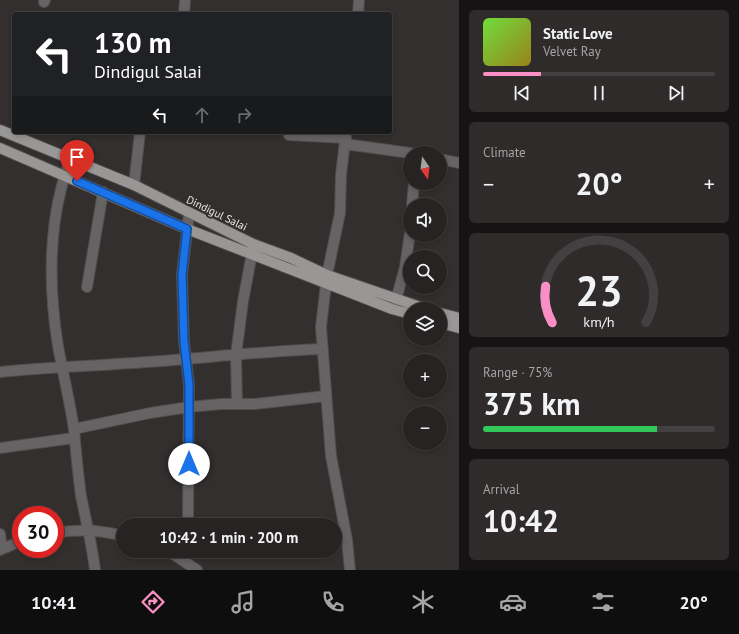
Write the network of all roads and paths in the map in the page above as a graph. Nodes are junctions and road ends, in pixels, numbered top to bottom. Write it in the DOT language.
graph roads {
  1 [pos="185,0"];
  2 [pos="359,0"];
  3 [pos="184,12"];
  4 [pos="358,12"];
  5 [pos="0,130"];
  6 [pos="140,134"];
  7 [pos="289,135"];
  8 [pos="346,138"];
  9 [pos="0,148"];
  10 [pos="403,152"];
  11 [pos="71,158"];
  12 [pos="447,160"];
  13 [pos="459,163"];
  14 [pos="64,175"];
  15 [pos="134,185"];
  16 [pos="103,192"];
  17 [pos="189,213"];
  18 [pos="187,229"];
  19 [pos="409,242"];
  20 [pos="254,244"];
  21 [pos="253,255"];
  22 [pos="326,279"];
  23 [pos="87,287"];
  24 [pos="396,300"];
  25 [pos="403,302"];
  26 [pos="403,312"];
  27 [pos="447,315"];
  28 [pos="459,318"];
  29 [pos="447,325"];
  30 [pos="459,328"];
  31 [pos="322,350"];
  32 [pos="236,355"];
  33 [pos="186,359"];
  34 [pos="62,367"];
  35 [pos="0,372"];
  36 [pos="326,396"];
  37 [pos="237,404"];
  38 [pos="189,407"];
  39 [pos="74,434"];
  40 [pos="0,448"];
  41 [pos="188,518"];
  42 [pos="88,530"];
  43 [pos="64,532"];
  44 [pos="0,534"];
  45 [pos="116,534"];
  46 [pos="12,545"];
  47 [pos="1,549"];
  48 [pos="179,558"];
  49 [pos="186,558"];
  50 [pos="186,562"];
  51 [pos="96,570"];
  52 [pos="197,570"];
  53 [pos="350,570"];
  1 -- 3 [label="street"];
  2 -- 4 [label="street"];
  5 -- 11 [label="main road, Dindigul Salai"];
  6 -- 15 [label="street"];
  7 -- 8 [label="street"];
  8 -- 10 [label="street"];
  8 -- 22 [label="street"];
  9 -- 14 [label="main road, Dindigul Salai"];
  11 -- 14 [label="street"];
  11 -- 15 [label="main road, Dindigul Salai"];
  12 -- 13 [label="street"];
  14 -- 16 [label="main road, Dindigul Salai"];
  14 -- 34 [label="street"];
  15 -- 17 [label="main road, Dindigul Salai"];
  16 -- 18 [label="main road, Dindigul Salai"];
  16 -- 23 [label="street"];
  17 -- 18 [label="street"];
  17 -- 20 [label="main road, Dindigul Salai"];
  18 -- 21 [label="main road, Dindigul Salai"];
  18 -- 33 [label="street"];
  19 -- 24 [label="street"];
  20 -- 21 [label="street"];
  20 -- 22 [label="main road, Dindigul Salai"];
  21 -- 22 [label="main road, Dindigul Salai"];
  21 -- 32 [label="street"];
  22 -- 24 [label="main road, Dindigul Salai"];
  22 -- 26 [label="main road, Dindigul Salai"];
  22 -- 31 [label="street"];
  24 -- 25 [label="main road, Dindigul Salai"];
  27 -- 28 [label="main road"];
  29 -- 30 [label="main road"];
  31 -- 32 [label="street"];
  31 -- 36 [label="street"];
  32 -- 33 [label="street"];
  32 -- 37 [label="street"];
  33 -- 34 [label="street"];
  33 -- 38 [label="street"];
  34 -- 35 [label="street"];
  34 -- 39 [label="street"];
  36 -- 37 [label="street"];
  36 -- 53 [label="street"];
  37 -- 38 [label="street"];
  38 -- 39 [label="street"];
  38 -- 41 [label="street"];
  39 -- 40 [label="street"];
  39 -- 42 [label="street"];
  42 -- 43 [label="street"];
  42 -- 45 [label="street"];
  42 -- 51 [label="street"];
  44 -- 47 [label="street"];
  46 -- 47 [label="street"];
  48 -- 50 [label="street"];
  49 -- 50 [label="street"];
  50 -- 52 [label="street"];
}
